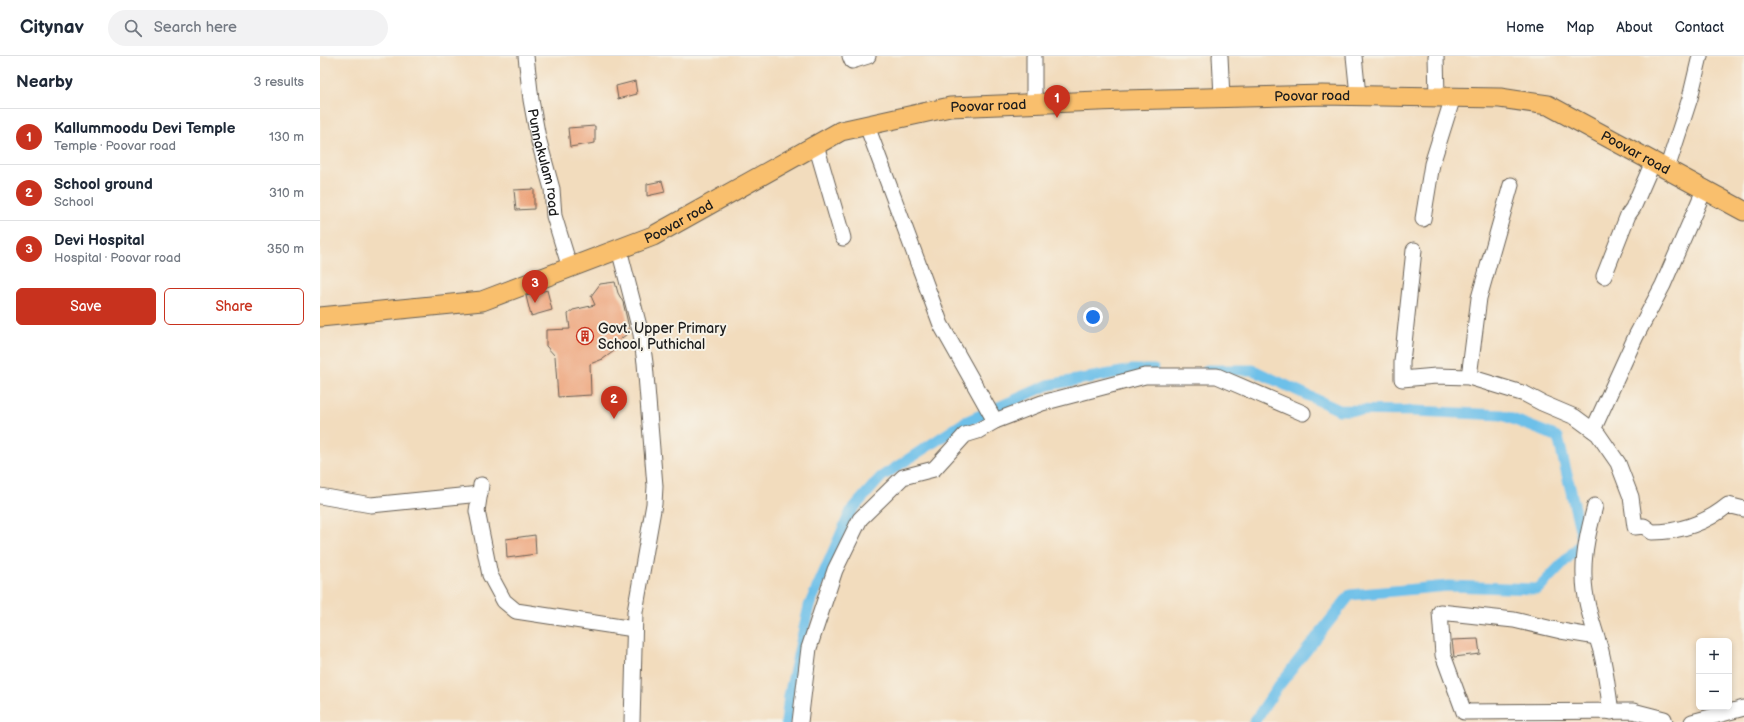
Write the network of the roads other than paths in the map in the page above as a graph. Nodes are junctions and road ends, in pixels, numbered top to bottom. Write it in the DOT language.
graph roads {
  1 [pos="526,56"];
  2 [pos="850,56"];
  3 [pos="868,56"];
  4 [pos="1034,56"];
  5 [pos="1220,56"];
  6 [pos="1354,56"];
  7 [pos="1436,56"];
  8 [pos="1700,56"];
  9 [pos="1358,95"];
  10 [pos="1222,97"];
  11 [pos="1445,97"];
  12 [pos="1034,104"];
  13 [pos="867,126"];
  14 [pos="816,146"];
  15 [pos="1660,165"];
  16 [pos="1511,185"];
  17 [pos="1705,188"];
  18 [pos="1744,210"];
  19 [pos="1423,219"];
  20 [pos="842,238"];
  21 [pos="619,249"];
  22 [pos="1414,250"];
  23 [pos="570,268"];
  24 [pos="1604,276"];
  25 [pos="320,317"];
  26 [pos="1469,377"];
  27 [pos="1303,413"];
  28 [pos="991,415"];
  29 [pos="1594,430"];
  30 [pos="320,496"];
  31 [pos="1595,506"];
  32 [pos="1744,509"];
  33 [pos="634,629"];
  34 [pos="1597,637"];
  35 [pos="1744,708"];
  36 [pos="1611,712"];
  37 [pos="632,722"];
  38 [pos="800,722"];
  39 [pos="1665,722"];
  40 [pos="1692,722"];
  1 -- 23 [label="street, Punnakulam road"];
  2 -- 3 [label="street"];
  4 -- 12 [label="street"];
  5 -- 10 [label="street"];
  6 -- 9 [label="street"];
  7 -- 11 [label="street"];
  8 -- 15 [label="street"];
  9 -- 10 [label="main road, Poovar road"];
  9 -- 11 [label="main road, Poovar road"];
  10 -- 12 [label="main road, Poovar road"];
  11 -- 15 [label="main road, Poovar road"];
  11 -- 19 [label="street"];
  12 -- 13 [label="main road, Poovar road"];
  13 -- 14 [label="main road, Poovar road"];
  13 -- 28 [label="street"];
  14 -- 20 [label="street"];
  14 -- 21 [label="main road, Poovar road"];
  15 -- 17 [label="main road, Poovar road"];
  15 -- 24 [label="street"];
  16 -- 26 [label="street"];
  17 -- 18 [label="main road, Poovar road"];
  17 -- 29 [label="street"];
  21 -- 23 [label="main road, Poovar road"];
  21 -- 33 [label="street"];
  22 -- 26 [label="street"];
  23 -- 25 [label="main road, Poovar road"];
  26 -- 29 [label="street"];
  27 -- 28 [label="street"];
  28 -- 38 [label="street"];
  29 -- 32 [label="street"];
  30 -- 33 [label="street"];
  31 -- 34 [label="street"];
  33 -- 37 [label="street"];
  34 -- 36 [label="street"];
  34 -- 36 [label="street"];
  35 -- 40 [label="street"];
  36 -- 39 [label="street"];
}
